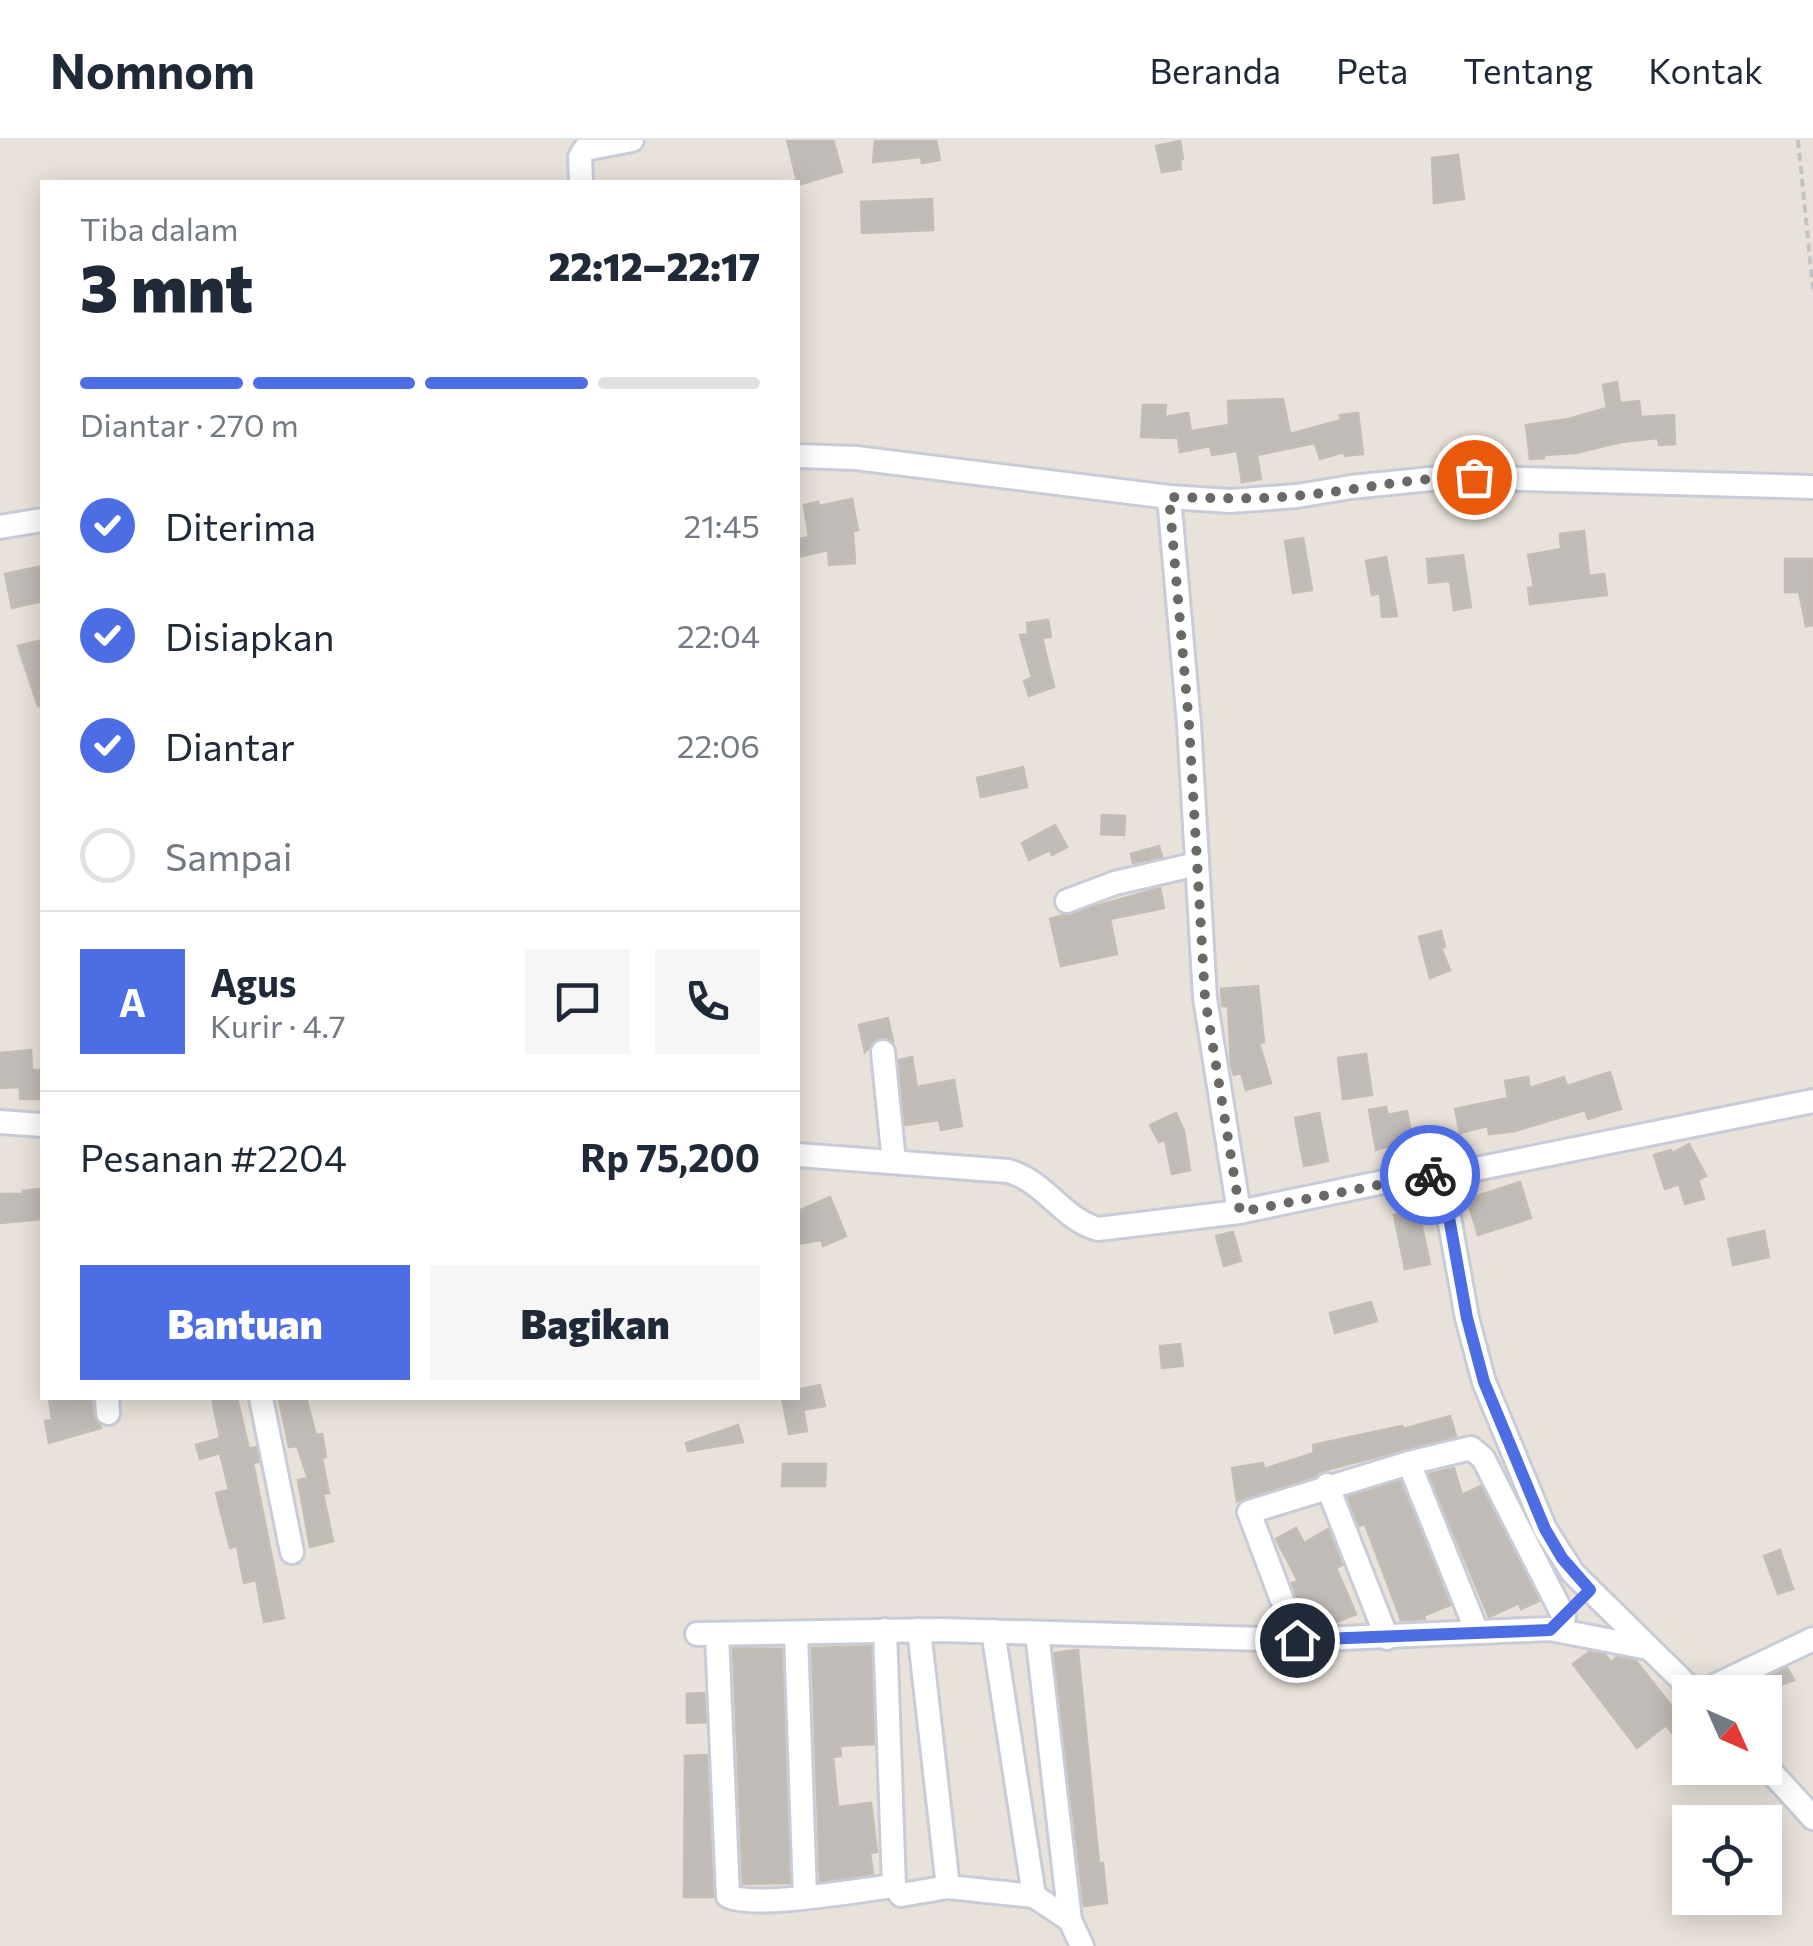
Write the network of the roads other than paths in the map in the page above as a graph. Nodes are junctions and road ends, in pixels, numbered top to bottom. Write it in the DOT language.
graph roads {
  1 [pos="632,140"];
  2 [pos="581,180"];
  3 [pos="800,456"];
  4 [pos="1813,487"];
  5 [pos="1169,497"];
  6 [pos="40,520"];
  7 [pos="0,527"];
  8 [pos="1197,864"];
  9 [pos="1067,901"];
  10 [pos="883,1052"];
  11 [pos="1813,1101"];
  12 [pos="0,1122"];
  13 [pos="40,1124"];
  14 [pos="800,1154"];
  15 [pos="894,1162"];
  16 [pos="1436,1177"];
  17 [pos="1240,1212"];
  18 [pos="262,1400"];
  19 [pos="1408,1463"];
  20 [pos="1327,1486"];
  21 [pos="292,1552"];
  22 [pos="1590,1590"];
  23 [pos="1556,1623"];
  24 [pos="886,1630"];
  25 [pos="920,1630"];
  26 [pos="992,1632"];
  27 [pos="1037,1632"];
  28 [pos="1477,1632"];
  29 [pos="796,1634"];
  30 [pos="1387,1638"];
  31 [pos="1813,1638"];
  32 [pos="1297,1640"];
  33 [pos="1648,1648"];
  34 [pos="1676,1675"];
  35 [pos="1737,1675"];
  36 [pos="1782,1784"];
  37 [pos="1813,1818"];
  38 [pos="894,1886"];
  39 [pos="948,1887"];
  40 [pos="806,1896"];
  41 [pos="1034,1896"];
  42 [pos="1070,1920"];
  43 [pos="1082,1946"];
  1 -- 2 [label="street"];
  3 -- 5 [label="street"];
  4 -- 5 [label="street"];
  5 -- 8 [label="street"];
  6 -- 7 [label="street"];
  8 -- 9 [label="street"];
  8 -- 17 [label="street"];
  10 -- 15 [label="street"];
  11 -- 16 [label="street"];
  12 -- 13 [label="street"];
  14 -- 15 [label="street"];
  15 -- 17 [label="street"];
  16 -- 17 [label="street"];
  16 -- 22 [label="street"];
  18 -- 21 [label="street"];
  19 -- 20 [label="street"];
  19 -- 23 [label="street"];
  19 -- 28 [label="street"];
  20 -- 30 [label="street"];
  20 -- 32 [label="street"];
  22 -- 23 [label="street"];
  22 -- 33 [label="street"];
  23 -- 28 [label="street"];
  23 -- 33 [label="street"];
  24 -- 25 [label="street"];
  24 -- 29 [label="street"];
  24 -- 38 [label="street"];
  25 -- 26 [label="street"];
  25 -- 39 [label="street"];
  26 -- 27 [label="street"];
  26 -- 41 [label="street"];
  27 -- 32 [label="street"];
  27 -- 42 [label="street"];
  28 -- 30 [label="street"];
  29 -- 40 [label="street"];
  29 -- 40 [label="street"];
  30 -- 32 [label="street"];
  31 -- 35 [label="street"];
  33 -- 34 [label="street"];
  36 -- 37 [label="street"];
  38 -- 39 [label="street"];
  38 -- 40 [label="street"];
  39 -- 41 [label="street"];
  41 -- 42 [label="street"];
  42 -- 43 [label="street"];
}
